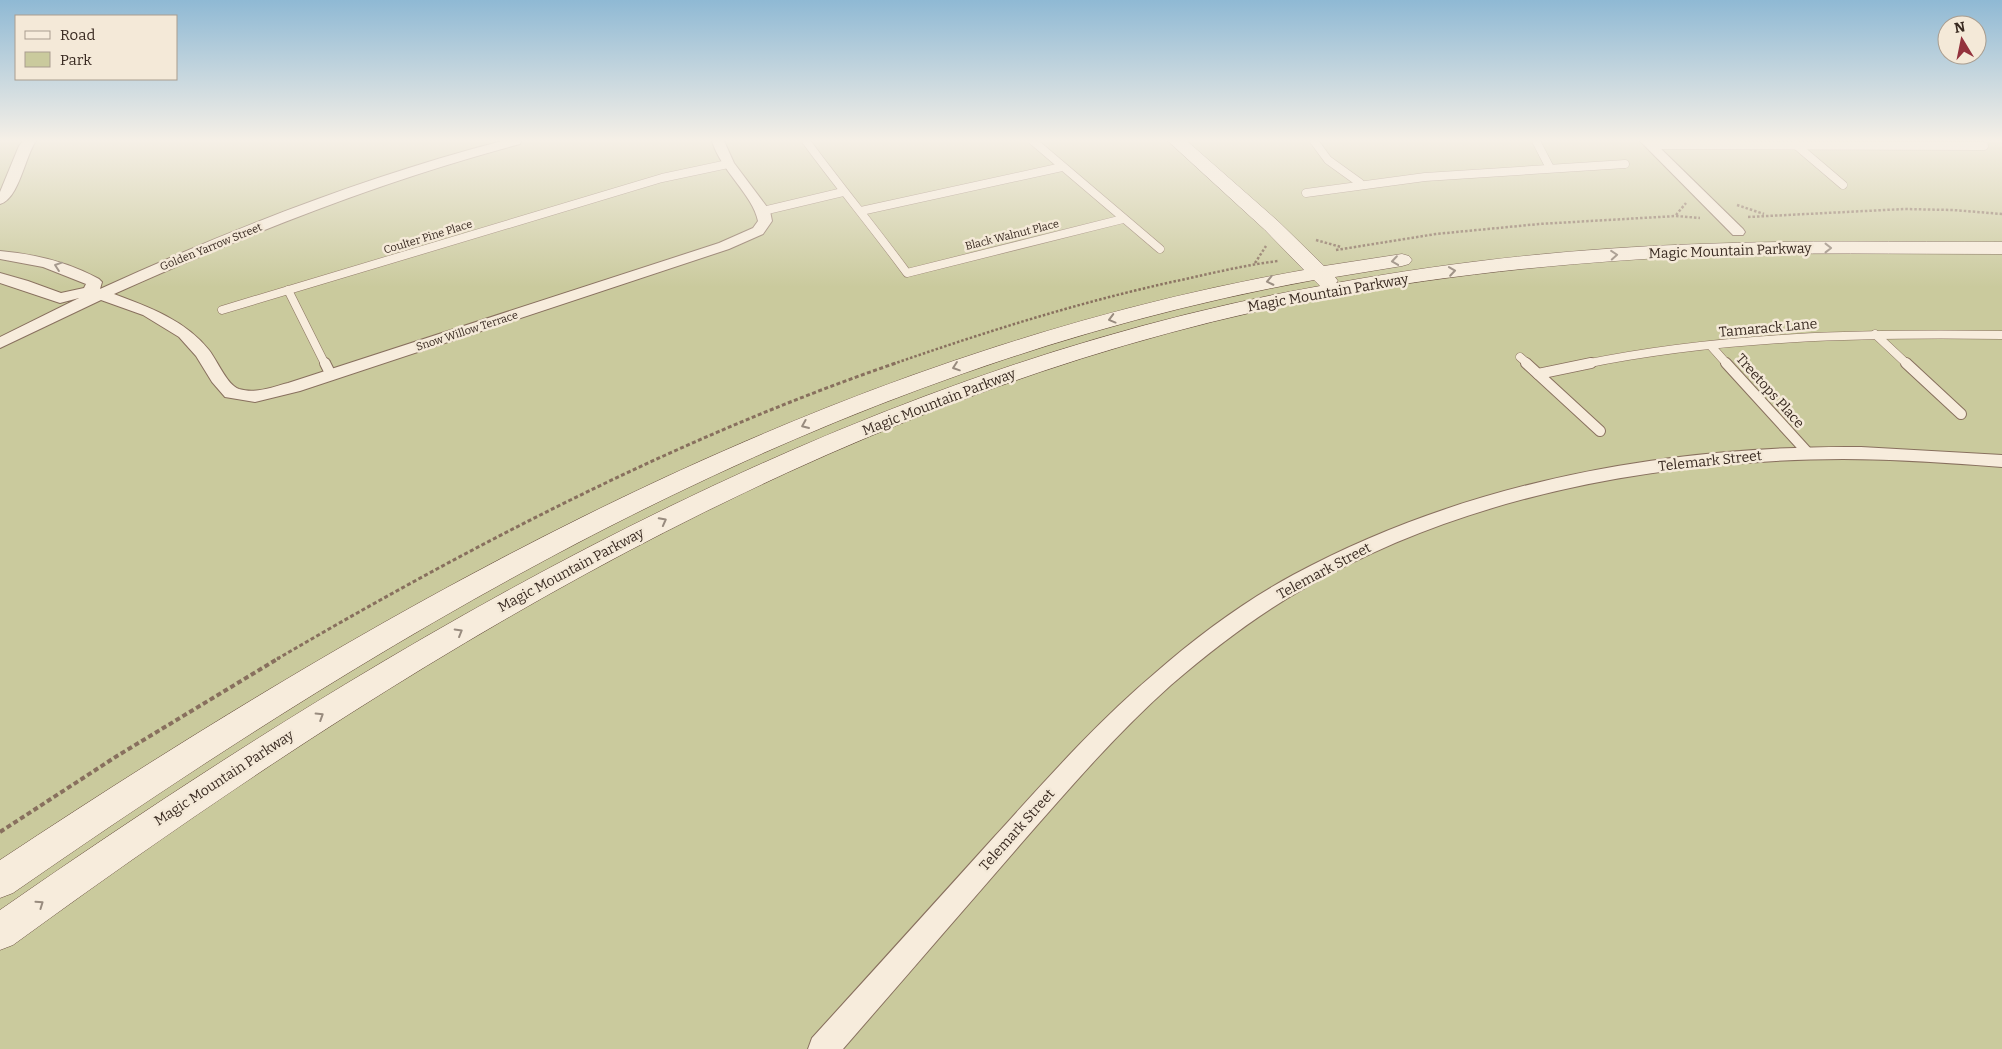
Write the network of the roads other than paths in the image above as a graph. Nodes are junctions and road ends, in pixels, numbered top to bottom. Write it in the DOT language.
graph roads {
  1 [pos="8,190"];
  2 [pos="358,190"];
  3 [pos="622,190"];
  4 [pos="747,190"];
  5 [pos="957,190"];
  6 [pos="1089,190"];
  7 [pos="1232,190"];
  8 [pos="1324,190"];
  9 [pos="1703,190"];
  10 [pos="842,192"];
  11 [pos="1306,193"];
  12 [pos="0,200"];
  13 [pos="763,211"];
  14 [pos="861,211"];
  15 [pos="1123,219"];
  16 [pos="1743,224"];
  17 [pos="2002,232"];
  18 [pos="2002,248"];
  19 [pos="1160,249"];
  20 [pos="0,256"];
  21 [pos="0,278"];
  22 [pos="1326,281"];
  23 [pos="288,290"];
  24 [pos="96,292"];
  25 [pos="222,310"];
  26 [pos="1875,334"];
  27 [pos="2002,335"];
  28 [pos="0,343"];
  29 [pos="1712,346"];
  30 [pos="1520,357"];
  31 [pos="1538,374"];
  32 [pos="331,375"];
  33 [pos="1961,414"];
  34 [pos="1600,431"];
  35 [pos="1809,454"];
  36 [pos="2002,461"];
  37 [pos="0,881"];
  38 [pos="0,932"];
  39 [pos="822,1049"];
  1 -- 12 [label="street"];
  2 -- 24 [label="street, Golden Yarrow Street"];
  3 -- 23 [label="lane, Coulter Pine Place"];
  4 -- 13 [label="street"];
  5 -- 14 [label="lane"];
  6 -- 15 [label="lane"];
  7 -- 22 [label="street"];
  8 -- 11 [label="lane"];
  9 -- 16 [label="street"];
  10 -- 13 [label="lane"];
  10 -- 14 [label="lane"];
  13 -- 32 [label="street, Snow Willow Terrace"];
  14 -- 15 [label="lane, Black Walnut Place"];
  15 -- 19 [label="lane"];
  16 -- 17 [label="street, Magic Mountain Parkway"];
  16 -- 22 [label="street, Magic Mountain Parkway, one-way"];
  22 -- 18 [label="street, Magic Mountain Parkway, one-way"];
  24 -- 20 [label="street, one-way"];
  21 -- 24 [label="street"];
  22 -- 37 [label="street, Magic Mountain Parkway, one-way"];
  38 -- 22 [label="street, Magic Mountain Parkway, one-way"];
  23 -- 25 [label="lane, Coulter Pine Place"];
  23 -- 32 [label="lane"];
  24 -- 28 [label="street, Golden Yarrow Street"];
  24 -- 32 [label="street, Snow Willow Terrace"];
  26 -- 27 [label="lane, Tamarack Lane"];
  26 -- 29 [label="lane, Tamarack Lane"];
  26 -- 33 [label="lane"];
  29 -- 31 [label="lane, Tamarack Lane"];
  29 -- 35 [label="lane, Treetops Place"];
  30 -- 31 [label="lane"];
  31 -- 34 [label="lane"];
  35 -- 36 [label="street, Telemark Street"];
  35 -- 39 [label="street, Telemark Street"];
}
